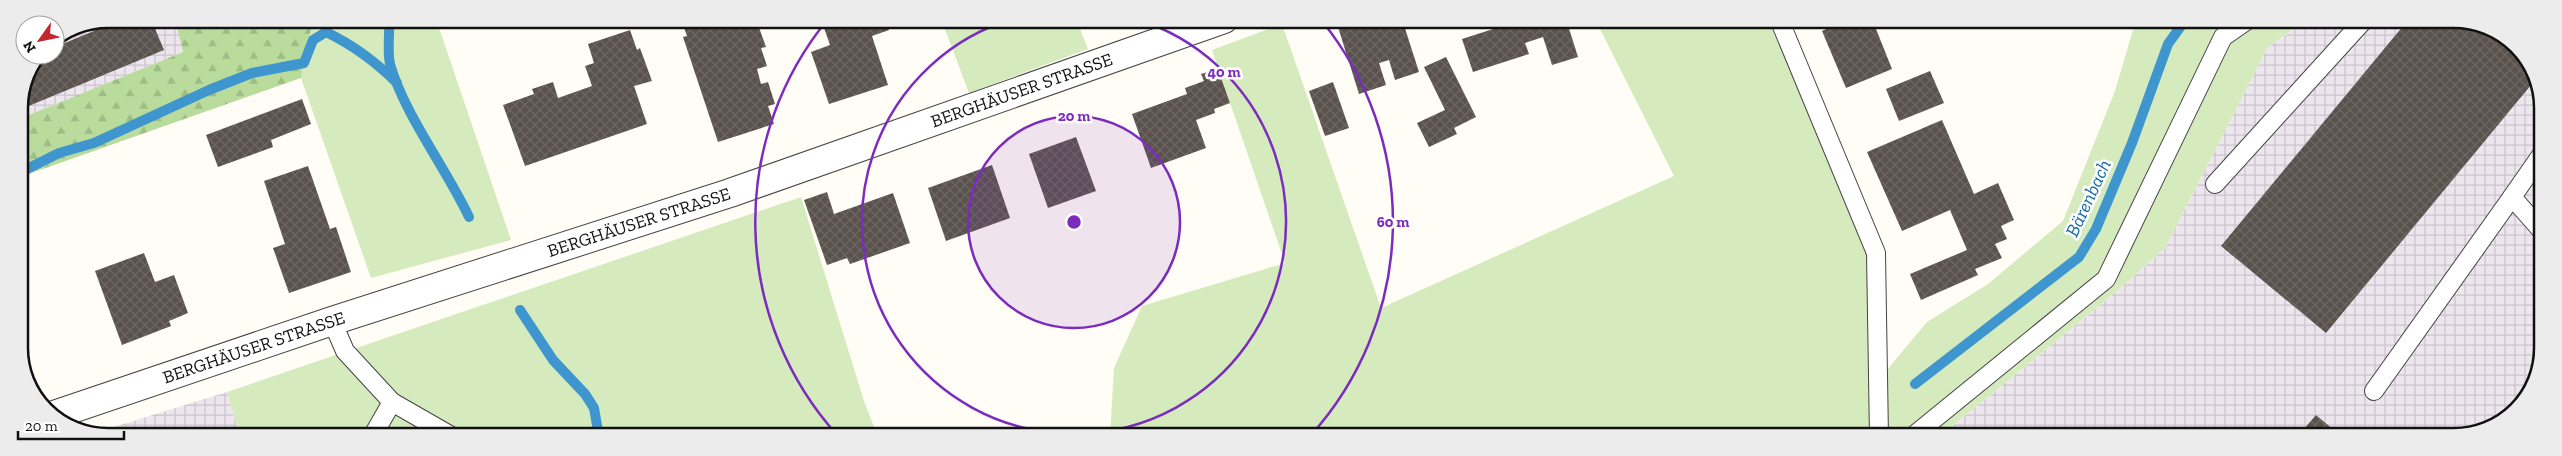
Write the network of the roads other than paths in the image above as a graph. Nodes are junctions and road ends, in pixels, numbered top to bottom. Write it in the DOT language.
graph roads {
  1 [pos="1198,28"];
  2 [pos="1783,28"];
  3 [pos="2237,28"];
  4 [pos="2357,28"];
  5 [pos="2534,165"];
  6 [pos="2215,184"];
  7 [pos="2512,197"];
  8 [pos="2534,221"];
  9 [pos="332,321"];
  10 [pos="2374,391"];
  11 [pos="392,402"];
  12 [pos="60,413"];
  13 [pos="377,428"];
  14 [pos="437,428"];
  15 [pos="1878,428"];
  16 [pos="1923,428"];
  1 -- 9 [label="street, BERGHÄUSER STRASSE"];
  2 -- 15 [label="lane"];
  3 -- 16 [label="lane"];
  4 -- 6 [label="lane"];
  5 -- 7 [label="lane"];
  7 -- 8 [label="lane"];
  7 -- 10 [label="lane"];
  9 -- 11 [label="lane"];
  9 -- 12 [label="street, BERGHÄUSER STRASSE"];
  11 -- 13 [label="lane"];
  11 -- 14 [label="lane"];
}
